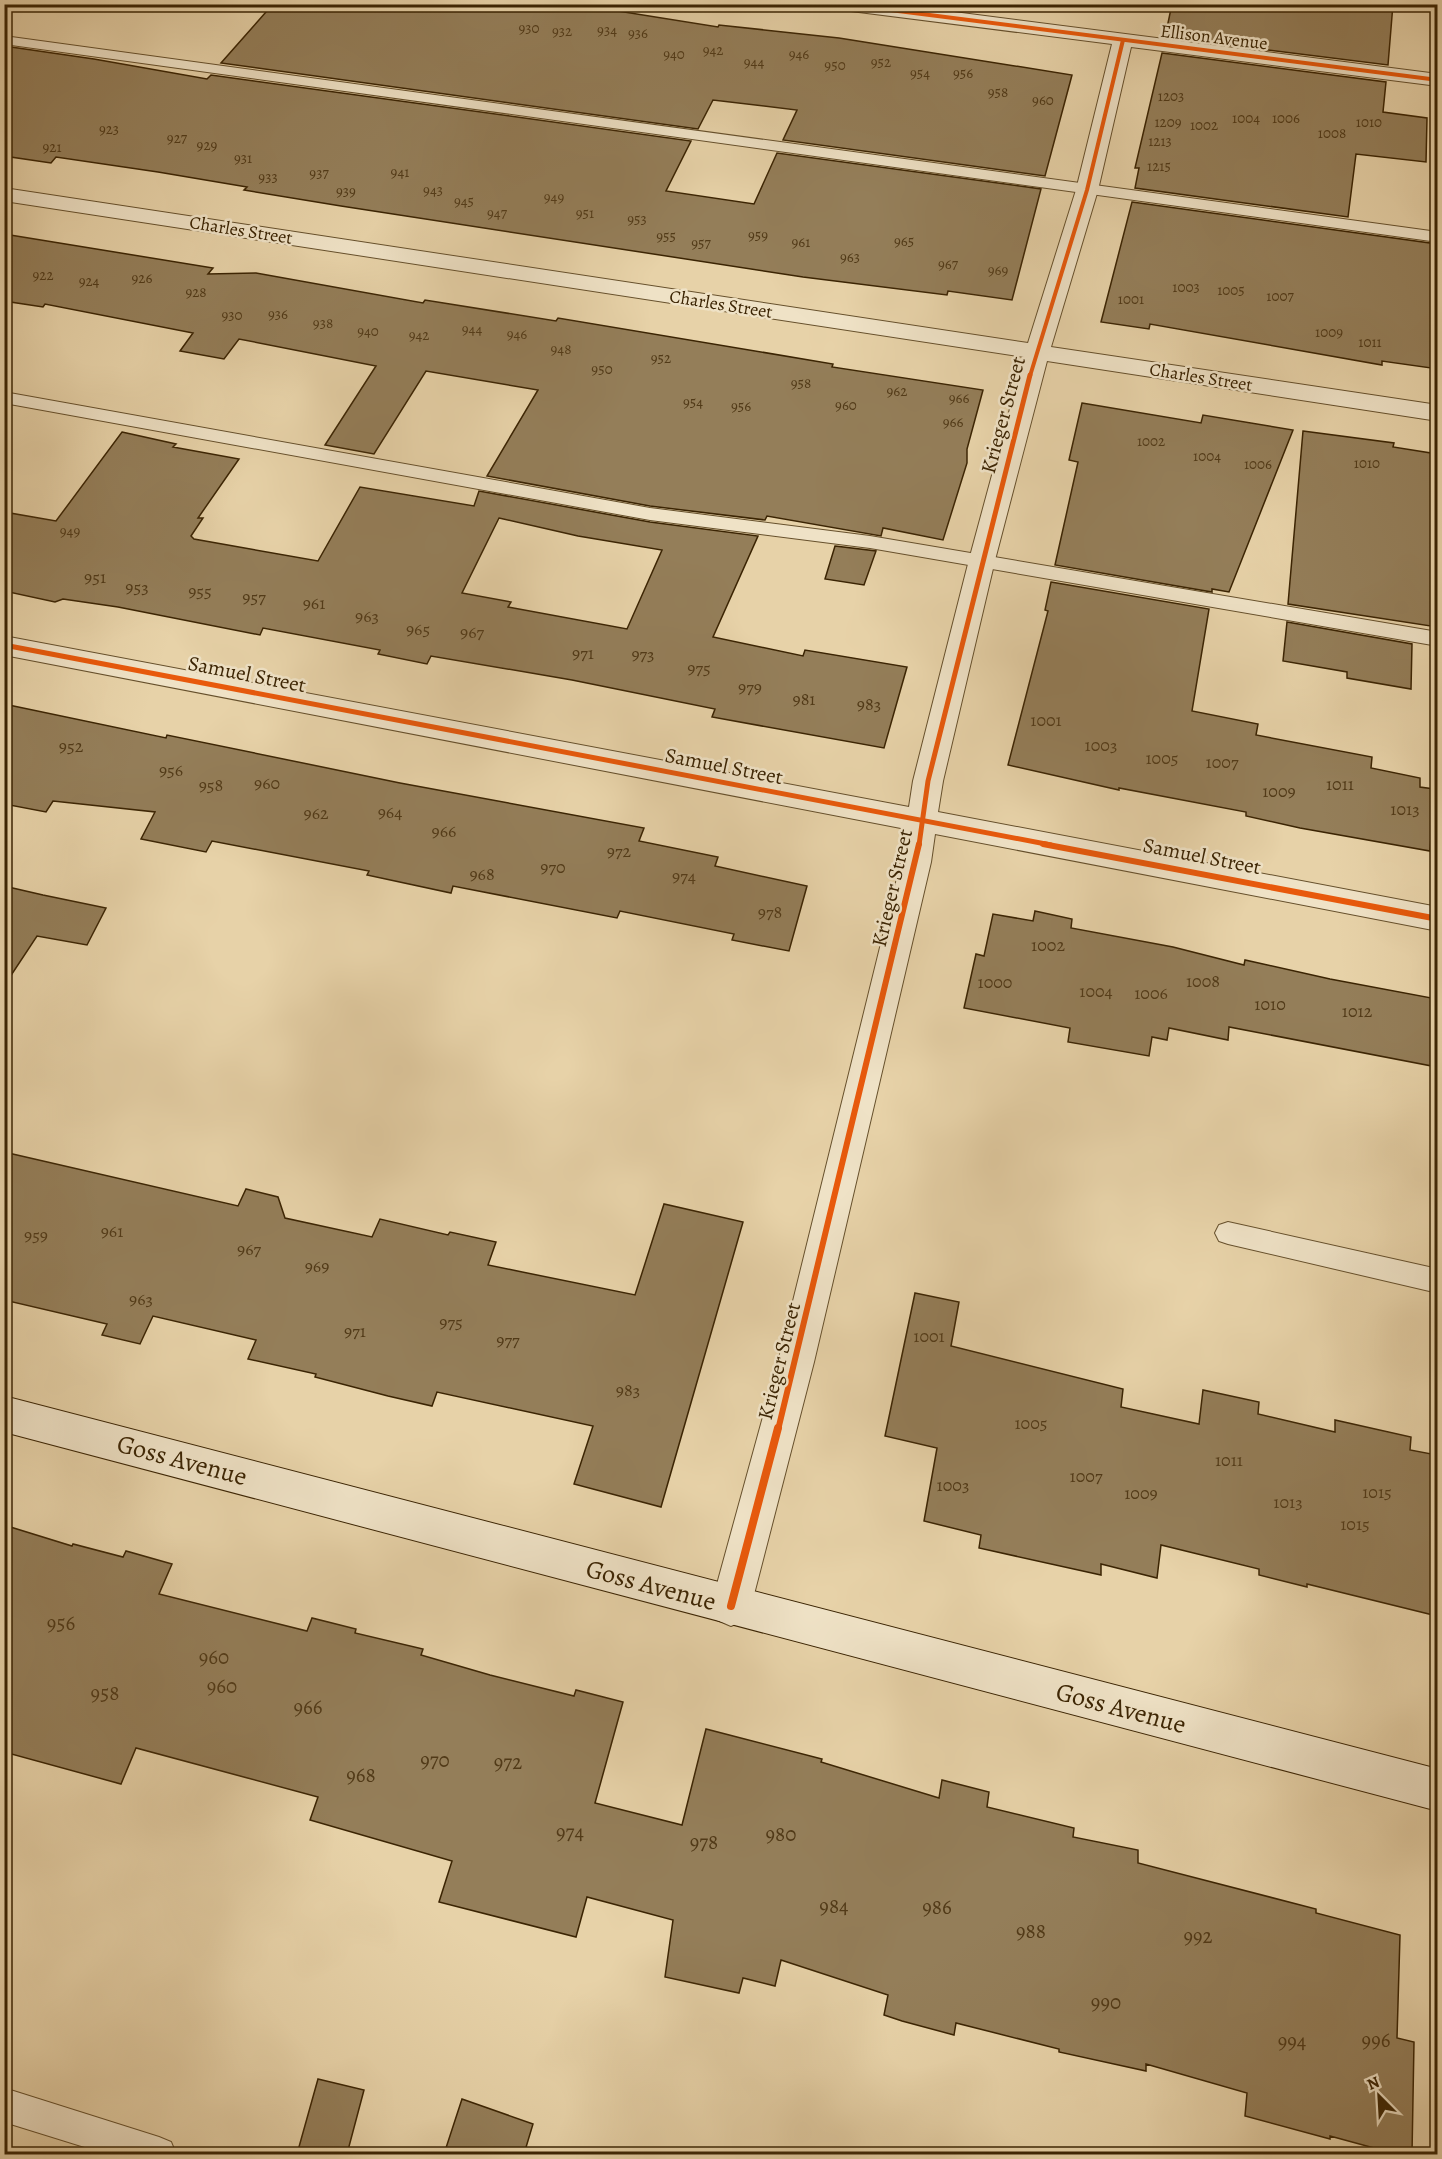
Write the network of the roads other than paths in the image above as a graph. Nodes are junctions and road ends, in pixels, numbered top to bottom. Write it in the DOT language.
graph roads {
  1 [pos="843,4"];
  2 [pos="4,40"];
  3 [pos="1123,40"];
  4 [pos="1437,80"];
  5 [pos="1087,190"];
  6 [pos="4,194"];
  7 [pos="1437,237"];
  8 [pos="1038,352"];
  9 [pos="4,396"];
  10 [pos="1437,413"];
  11 [pos="982,560"];
  12 [pos="1437,639"];
  13 [pos="4,645"];
  14 [pos="924,819"];
  15 [pos="1437,919"];
  16 [pos="1228,1233"];
  17 [pos="1437,1281"];
  18 [pos="4,1414"];
  19 [pos="731,1606"];
  20 [pos="1437,1791"];
  21 [pos="4,2105"];
  22 [pos="159,2154"];
  1 -- 3 [label="street, Ellison Avenue"];
  2 -- 5 [label="lane"];
  3 -- 4 [label="street, Ellison Avenue"];
  3 -- 5 [label="street, Krieger Street"];
  5 -- 7 [label="lane"];
  5 -- 8 [label="street, Krieger Street"];
  6 -- 8 [label="street, Charles Street"];
  8 -- 10 [label="street, Charles Street"];
  8 -- 11 [label="street, Krieger Street"];
  9 -- 11 [label="lane"];
  11 -- 12 [label="lane"];
  11 -- 14 [label="street, Krieger Street"];
  13 -- 14 [label="street, Samuel Street"];
  14 -- 15 [label="street, Samuel Street"];
  14 -- 19 [label="street, Krieger Street"];
  16 -- 17 [label="lane"];
  18 -- 19 [label="street, Goss Avenue"];
  19 -- 20 [label="street, Goss Avenue"];
  21 -- 22 [label="lane"];
}
